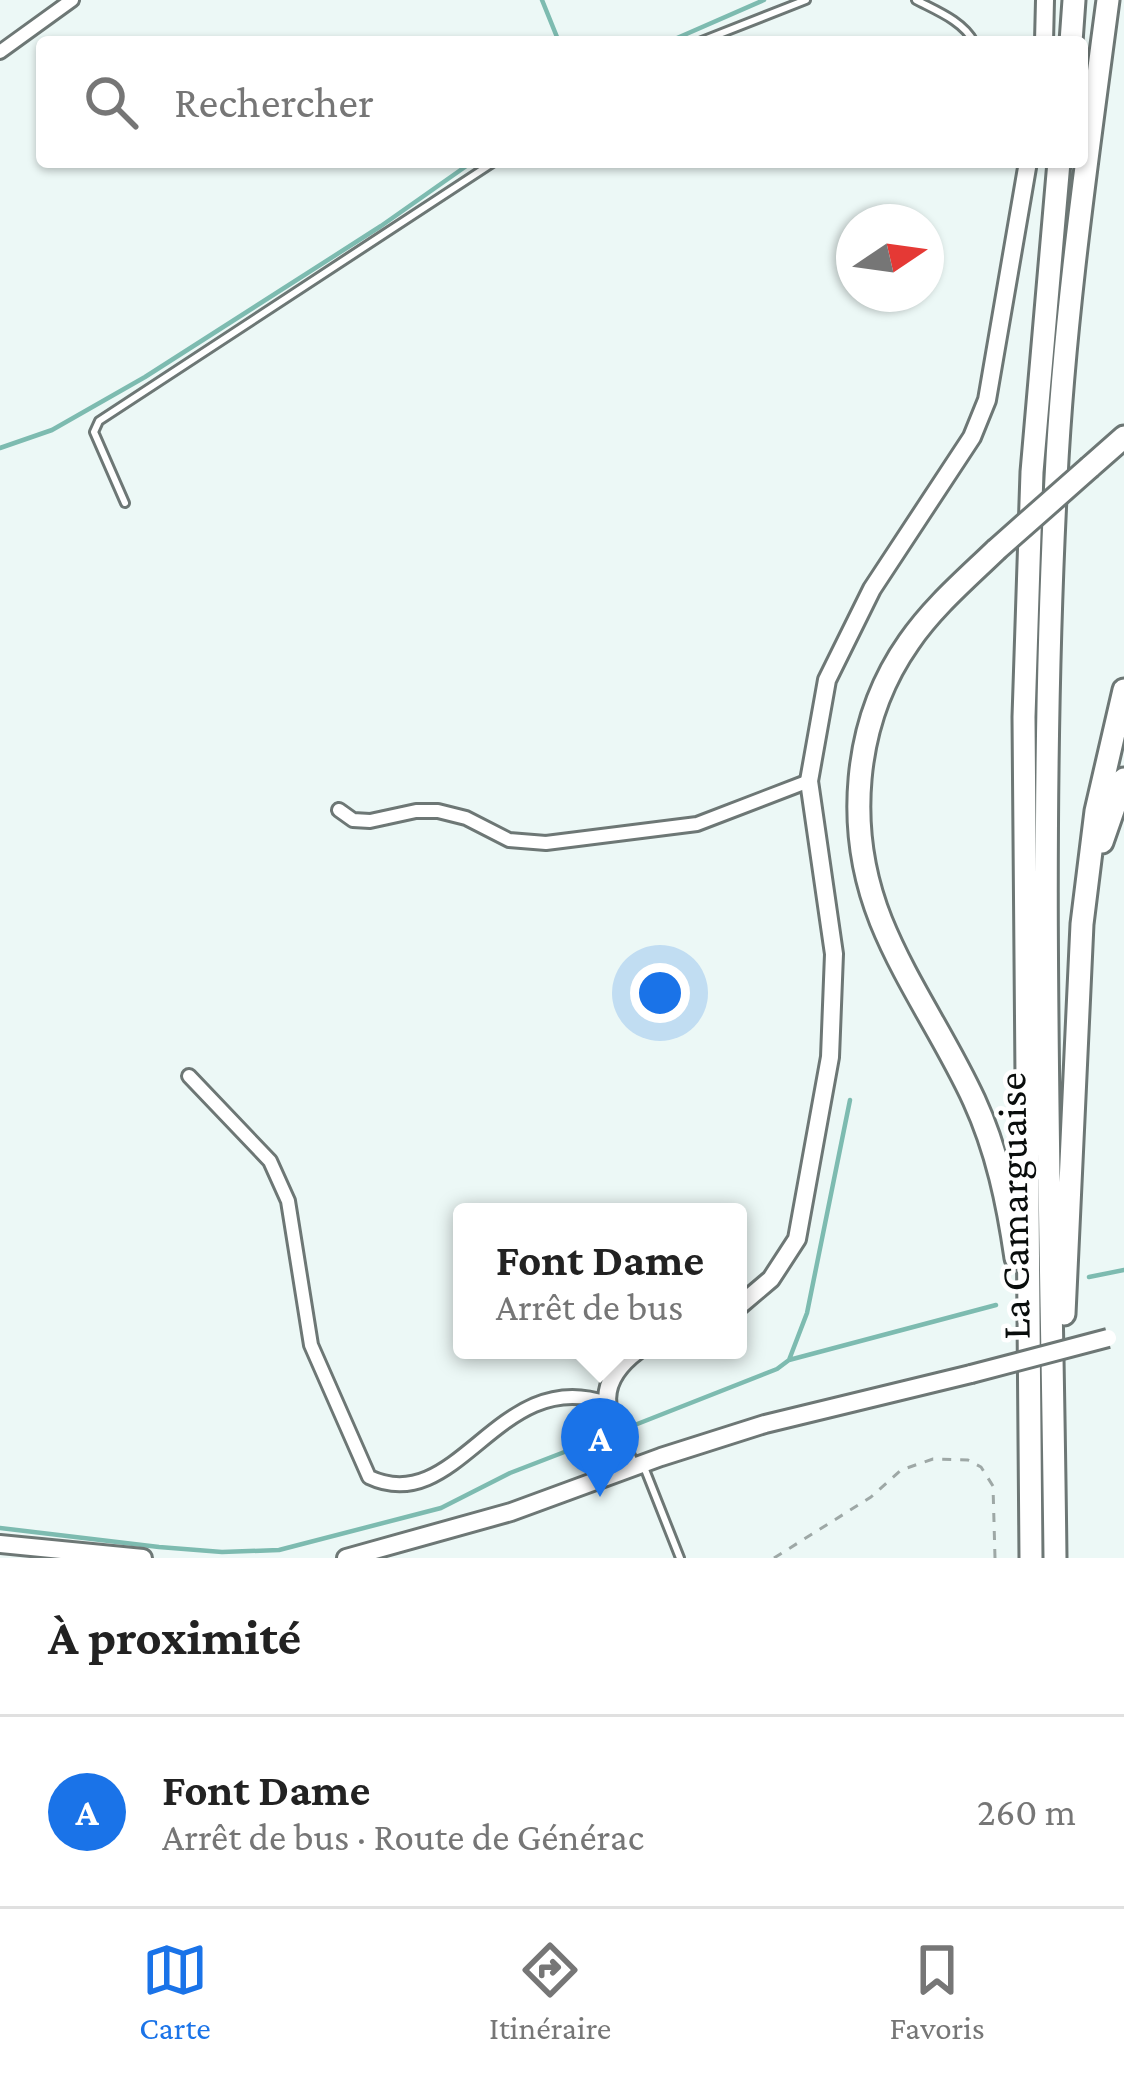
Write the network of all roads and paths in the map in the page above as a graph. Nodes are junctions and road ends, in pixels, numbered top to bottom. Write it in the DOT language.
graph roads {
  1 [pos="71,0"];
  2 [pos="806,0"];
  3 [pos="916,0"];
  4 [pos="1045,0"];
  5 [pos="1074,0"];
  6 [pos="1108,0"];
  7 [pos="713,36"];
  8 [pos="971,36"];
  9 [pos="1044,36"];
  10 [pos="1071,36"];
  11 [pos="0,52"];
  12 [pos="1088,167"];
  13 [pos="485,168"];
  14 [pos="1027,168"];
  15 [pos="1058,168"];
  16 [pos="1088,168"];
  17 [pos="1124,436"];
  18 [pos="125,503"];
  19 [pos="1124,690"];
  20 [pos="1124,779"];
  21 [pos="809,781"];
  22 [pos="339,810"];
  23 [pos="1082,924"];
  24 [pos="188,1076"];
  25 [pos="747,1299"];
  26 [pos="1116,1336"];
  27 [pos="626,1359"];
  28 [pos="1054,1407"];
  29 [pos="609,1411"];
  30 [pos="637,1466"];
  31 [pos="0,1544"];
  32 [pos="143,1558"];
  33 [pos="346,1558"];
  34 [pos="680,1558"];
  35 [pos="773,1558"];
  36 [pos="995,1558"];
  37 [pos="1020,1558"];
  38 [pos="1031,1558"];
  39 [pos="1055,1558"];
  1 -- 11 [label="street"];
  2 -- 7 [label="lane"];
  3 -- 8 [label="lane"];
  4 -- 9 [label="street"];
  5 -- 10 [label="highway"];
  6 -- 12 [label="highway, La Camarguaise"];
  13 -- 18 [label="lane"];
  14 -- 21 [label="street"];
  15 -- 38 [label="highway"];
  16 -- 28 [label="highway, La Camarguaise"];
  17 -- 37 [label="highway, bridge"];
  19 -- 23 [label="highway"];
  20 -- 23 [label="highway"];
  21 -- 22 [label="street"];
  21 -- 25 [label="street"];
  23 -- 28 [label="highway"];
  24 -- 29 [label="street"];
  26 -- 30 [label="street, bridge"];
  27 -- 29 [label="street"];
  28 -- 39 [label="highway, La Camarguaise"];
  29 -- 30 [label="street"];
  30 -- 33 [label="street"];
  30 -- 34 [label="lane"];
  31 -- 32 [label="street"];
  35 -- 36 [label="path"];
}
